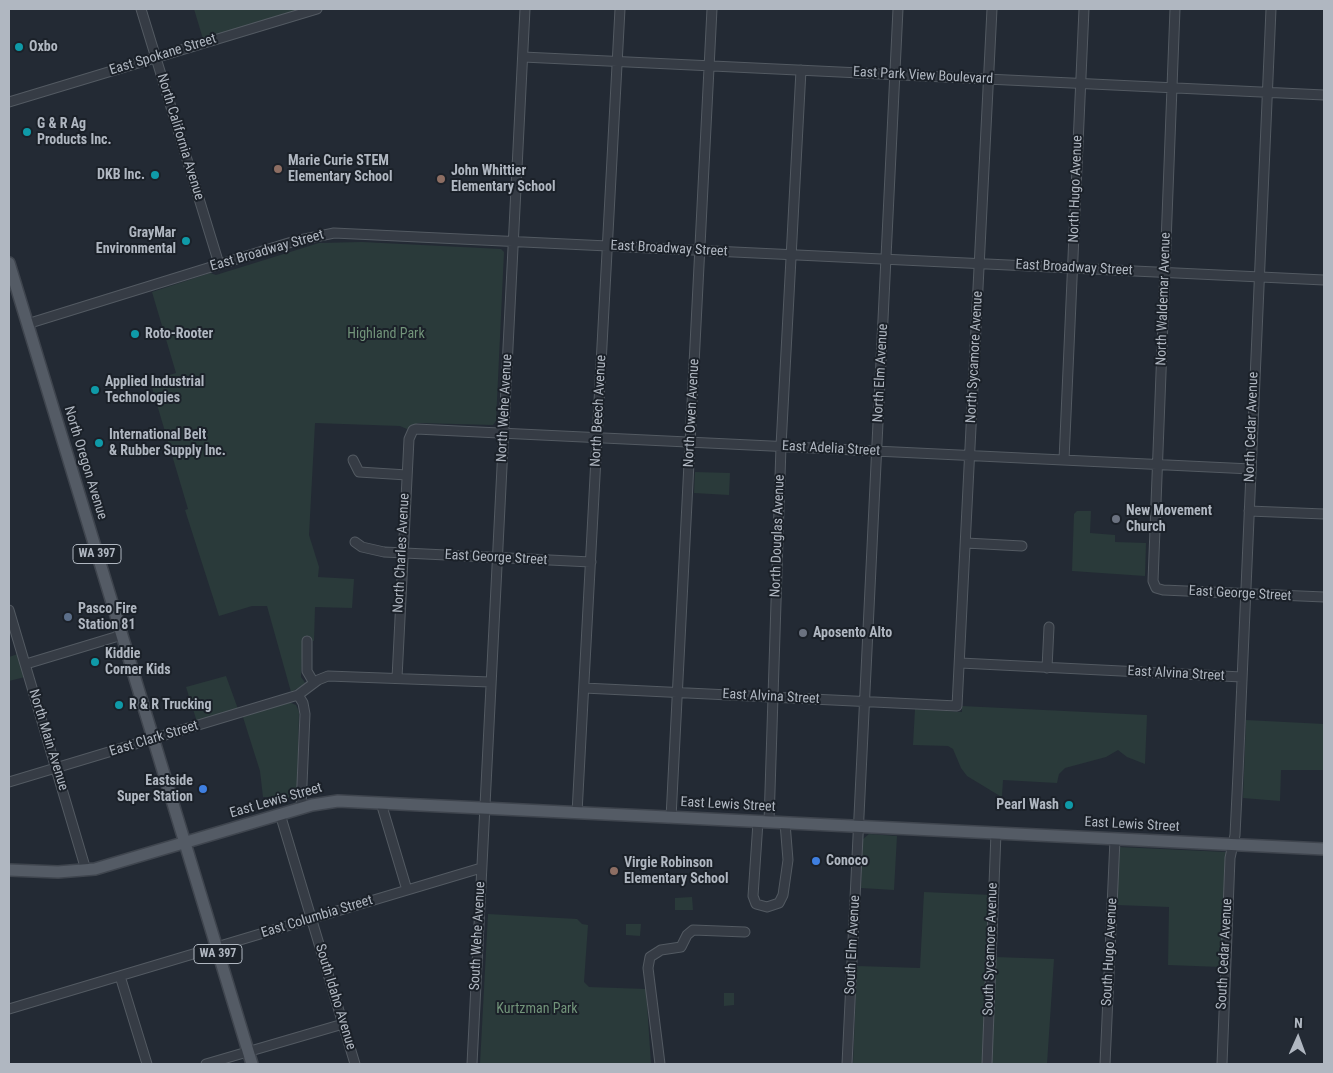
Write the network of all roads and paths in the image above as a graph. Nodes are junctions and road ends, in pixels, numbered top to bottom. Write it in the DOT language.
graph roads {
  1 [pos="141,9"];
  2 [pos="317,9"];
  3 [pos="525,9"];
  4 [pos="620,9"];
  5 [pos="712,9"];
  6 [pos="898,9"];
  7 [pos="992,9"];
  8 [pos="1084,9"];
  9 [pos="1175,9"];
  10 [pos="1271,9"];
  11 [pos="156,57"];
  12 [pos="523,57"];
  13 [pos="618,62"];
  14 [pos="709,66"];
  15 [pos="801,70"];
  16 [pos="895,75"];
  17 [pos="989,79"];
  18 [pos="1080,84"];
  19 [pos="1172,88"];
  20 [pos="1266,93"];
  21 [pos="1324,95"];
  22 [pos="9,102"];
  23 [pos="513,242"];
  24 [pos="609,246"];
  25 [pos="700,250"];
  26 [pos="791,255"];
  27 [pos="886,259"];
  28 [pos="9,263"];
  29 [pos="219,264"];
  30 [pos="980,264"];
  31 [pos="1073,268"];
  32 [pos="1165,272"];
  33 [pos="1259,277"];
  34 [pos="1324,280"];
  35 [pos="27,324"];
  36 [pos="413,430"];
  37 [pos="503,433"];
  38 [pos="598,437"];
  39 [pos="690,442"];
  40 [pos="781,446"];
  41 [pos="877,451"];
  42 [pos="971,455"];
  43 [pos="353,460"];
  44 [pos="1064,460"];
  45 [pos="1158,464"];
  46 [pos="1251,469"];
  47 [pos="407,475"];
  48 [pos="1249,510"];
  49 [pos="1324,514"];
  50 [pos="355,542"];
  51 [pos="966,544"];
  52 [pos="1022,546"];
  53 [pos="402,554"];
  54 [pos="497,558"];
  55 [pos="591,562"];
  56 [pos="1156,588"];
  57 [pos="1245,594"];
  58 [pos="1324,597"];
  59 [pos="9,610"];
  60 [pos="1049,627"];
  61 [pos="122,635"];
  62 [pos="308,641"];
  63 [pos="960,663"];
  64 [pos="26,664"];
  65 [pos="1047,668"];
  66 [pos="1242,677"];
  67 [pos="396,678"];
  68 [pos="490,682"];
  69 [pos="314,683"];
  70 [pos="584,688"];
  71 [pos="678,693"];
  72 [pos="298,695"];
  73 [pos="773,697"];
  74 [pos="865,702"];
  75 [pos="957,706"];
  76 [pos="153,740"];
  77 [pos="57,768"];
  78 [pos="9,782"];
  79 [pos="381,803"];
  80 [pos="301,808"];
  81 [pos="484,808"];
  82 [pos="577,813"];
  83 [pos="280,814"];
  84 [pos="671,818"];
  85 [pos="763,822"];
  86 [pos="785,823"];
  87 [pos="859,826"];
  88 [pos="996,833"];
  89 [pos="1115,839"];
  90 [pos="184,844"];
  91 [pos="1233,845"];
  92 [pos="1324,849"];
  93 [pos="481,868"];
  94 [pos="9,870"];
  95 [pos="86,870"];
  96 [pos="407,890"];
  97 [pos="311,919"];
  98 [pos="745,932"];
  99 [pos="216,948"];
  100 [pos="120,976"];
  101 [pos="9,1009"];
  102 [pos="343,1024"];
  103 [pos="248,1052"];
  104 [pos="147,1064"];
  105 [pos="206,1064"];
  106 [pos="252,1064"];
  107 [pos="355,1064"];
  108 [pos="472,1064"];
  109 [pos="660,1064"];
  110 [pos="847,1064"];
  111 [pos="987,1064"];
  112 [pos="1105,1064"];
  113 [pos="1222,1064"];
  1 -- 11 [label="street, North California Avenue"];
  2 -- 11 [label="street, East Spokane Street"];
  3 -- 12 [label="street, North Wehe Avenue"];
  4 -- 13 [label="street, North Beech Avenue"];
  5 -- 14 [label="street, North Owen Avenue"];
  6 -- 16 [label="street, North Elm Avenue"];
  7 -- 17 [label="street, North Sycamore Avenue"];
  8 -- 18 [label="street, North Hugo Avenue"];
  9 -- 19 [label="street, North Waldemar Avenue"];
  10 -- 20 [label="street, North Cedar Avenue"];
  11 -- 22 [label="street, East Spokane Street"];
  11 -- 29 [label="street, North California Avenue"];
  12 -- 13 [label="street, East Park View Boulevard"];
  12 -- 23 [label="street, North Wehe Avenue"];
  13 -- 14 [label="street, East Park View Boulevard"];
  13 -- 24 [label="street, North Beech Avenue"];
  14 -- 15 [label="street, East Park View Boulevard"];
  14 -- 25 [label="street, North Owen Avenue"];
  15 -- 16 [label="street, East Park View Boulevard"];
  15 -- 26 [label="street, North Douglas Avenue"];
  16 -- 17 [label="street, East Park View Boulevard"];
  16 -- 27 [label="street, North Elm Avenue"];
  17 -- 18 [label="street, East Park View Boulevard"];
  17 -- 30 [label="street, North Sycamore Avenue"];
  18 -- 19 [label="street, East Park View Boulevard"];
  18 -- 31 [label="street, North Hugo Avenue"];
  19 -- 20 [label="street, East Park View Boulevard"];
  19 -- 32 [label="street, North Waldemar Avenue"];
  20 -- 21 [label="street, East Park View Boulevard"];
  20 -- 33 [label="street, North Cedar Avenue"];
  23 -- 24 [label="street, East Broadway Street"];
  23 -- 29 [label="street, East Broadway Street"];
  23 -- 37 [label="street, North Wehe Avenue"];
  24 -- 25 [label="street, East Broadway Street"];
  24 -- 38 [label="street, North Beech Avenue"];
  25 -- 26 [label="street, East Broadway Street"];
  25 -- 39 [label="street, North Owen Avenue"];
  26 -- 27 [label="street, East Broadway Street"];
  26 -- 40 [label="street, North Douglas Avenue"];
  27 -- 30 [label="street, East Broadway Street"];
  27 -- 41 [label="street, North Elm Avenue"];
  28 -- 35 [label="main road, North Oregon Avenue / WA 397"];
  29 -- 35 [label="street, East Broadway Street"];
  30 -- 31 [label="street, East Broadway Street"];
  30 -- 42 [label="street, North Sycamore Avenue"];
  31 -- 32 [label="street, East Broadway Street"];
  31 -- 44 [label="street, North Hugo Avenue"];
  32 -- 33 [label="street, East Broadway Street"];
  32 -- 45 [label="street, North Waldemar Avenue"];
  33 -- 34 [label="street, East Broadway Street"];
  33 -- 46 [label="street, North Cedar Avenue"];
  35 -- 61 [label="main road, North Oregon Avenue / WA 397"];
  36 -- 37 [label="street, East Adelia Street"];
  36 -- 47 [label="street, North Charles Avenue"];
  37 -- 38 [label="street, East Adelia Street"];
  37 -- 54 [label="street, North Wehe Avenue"];
  38 -- 39 [label="street, East Adelia Street"];
  38 -- 55 [label="street, North Beech Avenue"];
  39 -- 40 [label="street, East Adelia Street"];
  39 -- 71 [label="street, North Owen Avenue"];
  40 -- 41 [label="street, East Adelia Street"];
  40 -- 73 [label="street, North Douglas Avenue"];
  41 -- 42 [label="street, East Adelia Street"];
  41 -- 74 [label="street, North Elm Avenue"];
  42 -- 44 [label="street, East Adelia Street"];
  42 -- 51 [label="street, North Sycamore Avenue"];
  43 -- 47 [label="street"];
  44 -- 45 [label="street, East Adelia Street"];
  45 -- 46 [label="street, East Adelia Street"];
  45 -- 56 [label="street, North Waldemar Avenue"];
  46 -- 48 [label="street, North Cedar Avenue"];
  47 -- 53 [label="street, North Charles Avenue"];
  48 -- 49 [label="street"];
  48 -- 57 [label="street, North Cedar Avenue"];
  50 -- 53 [label="street, East George Street"];
  51 -- 52 [label="street"];
  51 -- 63 [label="street, North Sycamore Avenue"];
  53 -- 54 [label="street, East George Street"];
  53 -- 67 [label="street, North Charles Avenue"];
  54 -- 55 [label="street, East George Street"];
  54 -- 68 [label="street, North Wehe Avenue"];
  55 -- 70 [label="street, North Beech Avenue"];
  56 -- 57 [label="street, East George Street"];
  57 -- 58 [label="street, East George Street"];
  57 -- 66 [label="street, North Cedar Avenue"];
  59 -- 64 [label="street, North Main Avenue"];
  60 -- 65 [label="street"];
  61 -- 64 [label="street"];
  61 -- 76 [label="main road, North Oregon Avenue / WA 397"];
  62 -- 69 [label="street"];
  63 -- 65 [label="street, East Alvina Street"];
  63 -- 75 [label="street, North Sycamore Avenue"];
  64 -- 77 [label="street, North Main Avenue"];
  65 -- 66 [label="street, East Alvina Street"];
  66 -- 91 [label="street, North Cedar Avenue"];
  67 -- 68 [label="street"];
  67 -- 69 [label="street"];
  68 -- 81 [label="street, North Wehe Avenue"];
  69 -- 72 [label="street"];
  70 -- 71 [label="street, East Alvina Street"];
  70 -- 82 [label="street, North Beech Avenue"];
  71 -- 73 [label="street, East Alvina Street"];
  71 -- 84 [label="street, North Owen Avenue"];
  72 -- 76 [label="street, East Clark Street"];
  72 -- 80 [label="street"];
  73 -- 74 [label="street, East Alvina Street"];
  73 -- 85 [label="street, North Douglas Avenue"];
  74 -- 75 [label="street, East Alvina Street"];
  74 -- 87 [label="street, North Elm Avenue"];
  76 -- 77 [label="street, East Clark Street"];
  76 -- 90 [label="main road, North Oregon Avenue / WA 397"];
  77 -- 78 [label="street, East Clark Street"];
  77 -- 95 [label="street, North Main Avenue"];
  79 -- 80 [label="main road, East Lewis Street"];
  79 -- 81 [label="main road, East Lewis Street"];
  79 -- 96 [label="street"];
  80 -- 83 [label="main road, East Lewis Street"];
  81 -- 82 [label="main road, East Lewis Street"];
  81 -- 93 [label="street, South Wehe Avenue"];
  82 -- 84 [label="main road, East Lewis Street"];
  83 -- 90 [label="main road, East Lewis Street"];
  83 -- 97 [label="street, South Idaho Avenue"];
  84 -- 85 [label="main road, East Lewis Street"];
  85 -- 86 [label="main road, East Lewis Street"];
  85 -- 86 [label="street, North Douglas Avenue"];
  86 -- 87 [label="main road, East Lewis Street"];
  87 -- 88 [label="main road, East Lewis Street"];
  87 -- 110 [label="street, South Elm Avenue"];
  88 -- 89 [label="main road, East Lewis Street"];
  88 -- 111 [label="street, South Sycamore Avenue"];
  89 -- 91 [label="main road, East Lewis Street"];
  89 -- 112 [label="street, South Hugo Avenue"];
  90 -- 95 [label="main road, East Lewis Street"];
  90 -- 99 [label="main road, WA 397"];
  91 -- 92 [label="main road, East Lewis Street"];
  91 -- 113 [label="street, South Cedar Avenue"];
  93 -- 96 [label="street, East Columbia Street"];
  93 -- 108 [label="street, South Wehe Avenue"];
  94 -- 95 [label="main road, East Lewis Street"];
  96 -- 97 [label="street, East Columbia Street"];
  97 -- 99 [label="street, East Columbia Street"];
  97 -- 102 [label="street, South Idaho Avenue"];
  98 -- 109 [label="street"];
  99 -- 100 [label="street, East Columbia Street"];
  99 -- 103 [label="main road, WA 397"];
  100 -- 101 [label="street, East Columbia Street"];
  100 -- 104 [label="street"];
  102 -- 103 [label="street"];
  102 -- 107 [label="street, South Idaho Avenue"];
  103 -- 105 [label="street"];
  103 -- 106 [label="main road, WA 397"];
}
